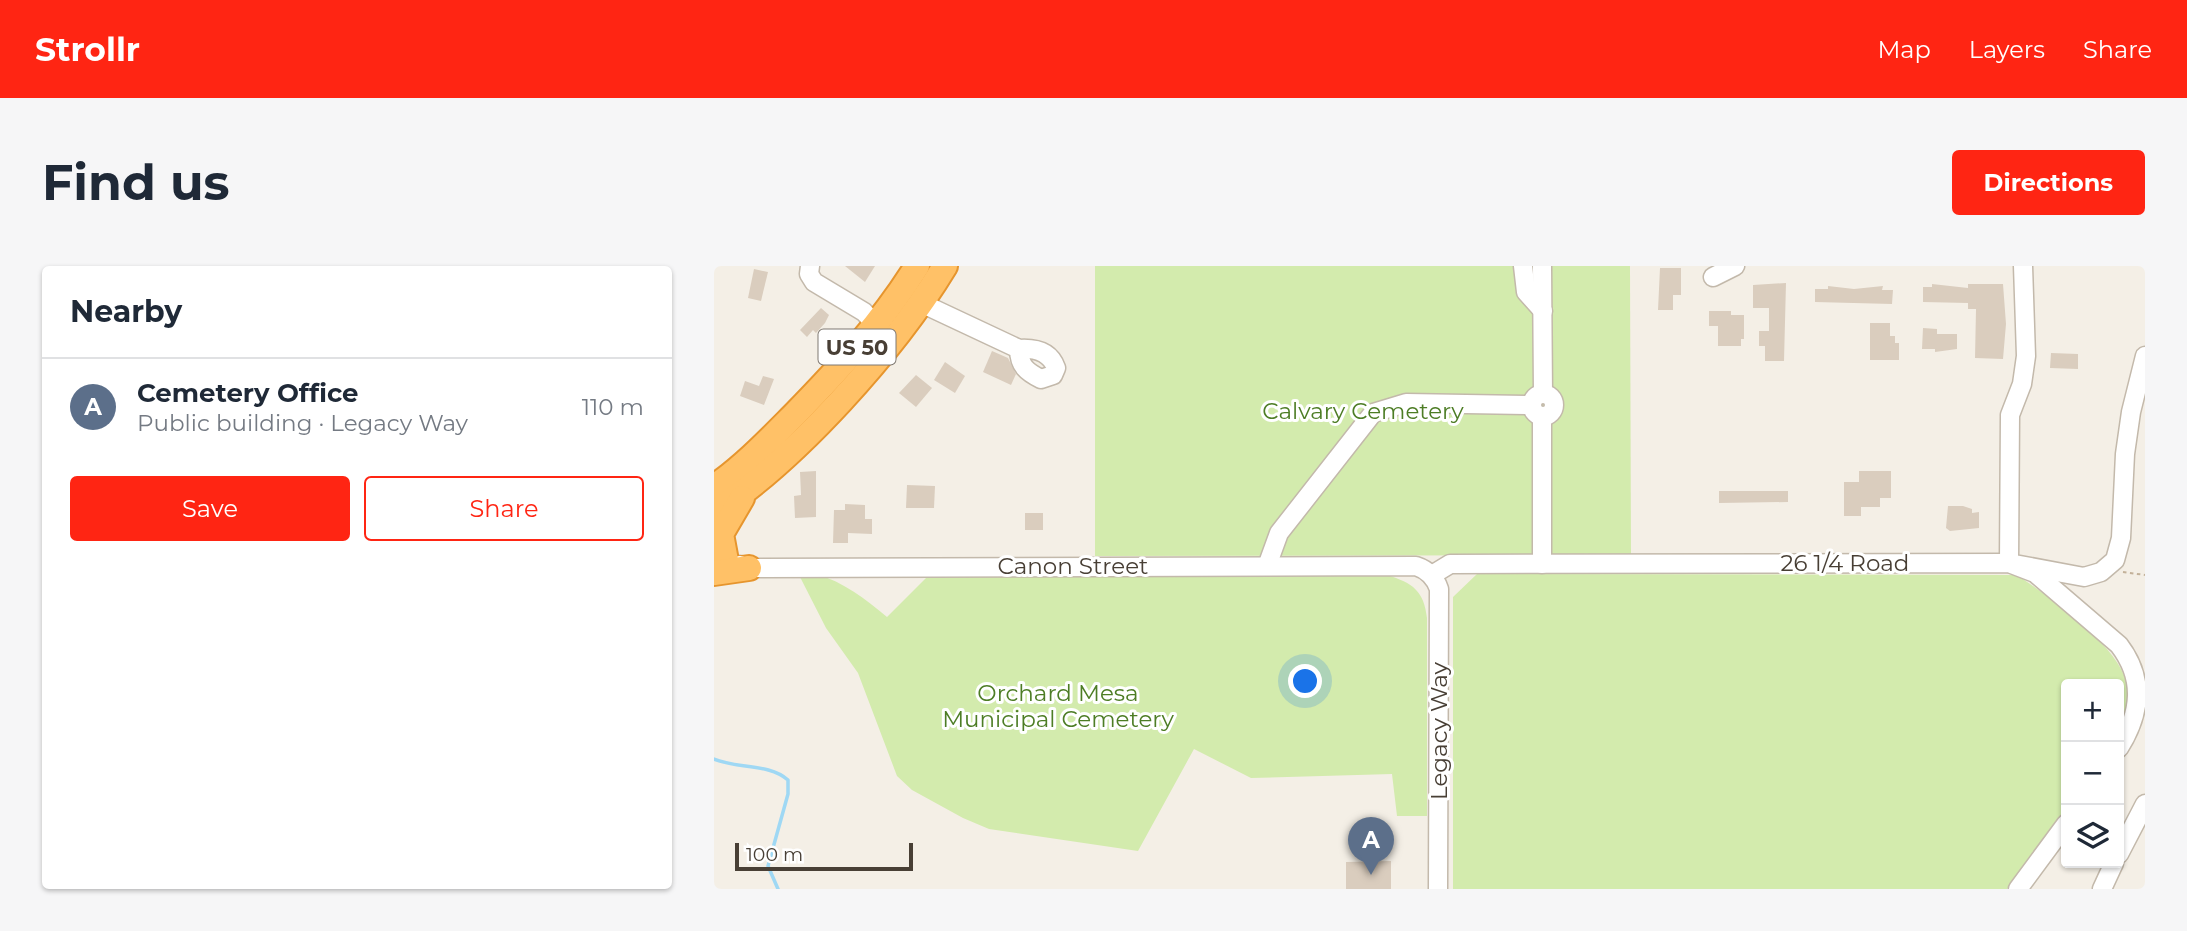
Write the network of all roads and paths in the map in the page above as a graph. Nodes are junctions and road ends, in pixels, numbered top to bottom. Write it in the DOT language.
graph roads {
  1 [pos="810,266"];
  2 [pos="917,266"];
  3 [pos="945,266"];
  4 [pos="1523,266"];
  5 [pos="1542,266"];
  6 [pos="1735,266"];
  7 [pos="2023,266"];
  8 [pos="1713,276"];
  9 [pos="921,303"];
  10 [pos="1542,311"];
  11 [pos="875,324"];
  12 [pos="1019,349"];
  13 [pos="2145,356"];
  14 [pos="869,368"];
  15 [pos="1539,405"];
  16 [pos="751,456"];
  17 [pos="714,463"];
  18 [pos="752,483"];
  19 [pos="714,487"];
  20 [pos="714,513"];
  21 [pos="2009,563"];
  22 [pos="726,564"];
  23 [pos="1542,564"];
  24 [pos="1267,566"];
  25 [pos="2109,566"];
  26 [pos="1432,575"];
  27 [pos="2145,575"];
  28 [pos="2122,742"];
  29 [pos="2145,803"];
  30 [pos="2061,831"];
  31 [pos="2124,844"];
  32 [pos="2112,868"];
  33 [pos="1438,889"];
  34 [pos="2018,889"];
  35 [pos="2102,889"];
  1 -- 11 [label="street"];
  2 -- 11 [label="highway, US 50"];
  3 -- 9 [label="highway, US 50"];
  4 -- 10 [label="street"];
  5 -- 10 [label="street"];
  6 -- 8 [label="street"];
  7 -- 21 [label="street"];
  9 -- 12 [label="street"];
  9 -- 14 [label="highway, US 50"];
  10 -- 15 [label="street"];
  11 -- 14 [label="street"];
  11 -- 16 [label="highway, US 50"];
  13 -- 25 [label="street"];
  14 -- 18 [label="highway, US 50"];
  15 -- 23 [label="street"];
  15 -- 24 [label="street"];
  16 -- 17 [label="highway"];
  16 -- 19 [label="highway, US 50"];
  18 -- 20 [label="highway, US 50"];
  18 -- 22 [label="highway"];
  21 -- 23 [label="street, 26 1/4 Road"];
  21 -- 25 [label="street"];
  21 -- 28 [label="street, 26 1/4 Road"];
  22 -- 24 [label="street, Canon Street"];
  23 -- 26 [label="street, 26 1/4 Road"];
  24 -- 26 [label="street, Canon Street"];
  25 -- 27 [label="path"];
  26 -- 33 [label="street, Legacy Way"];
  29 -- 31 [label="street"];
  30 -- 34 [label="street"];
  32 -- 35 [label="street"];
}
